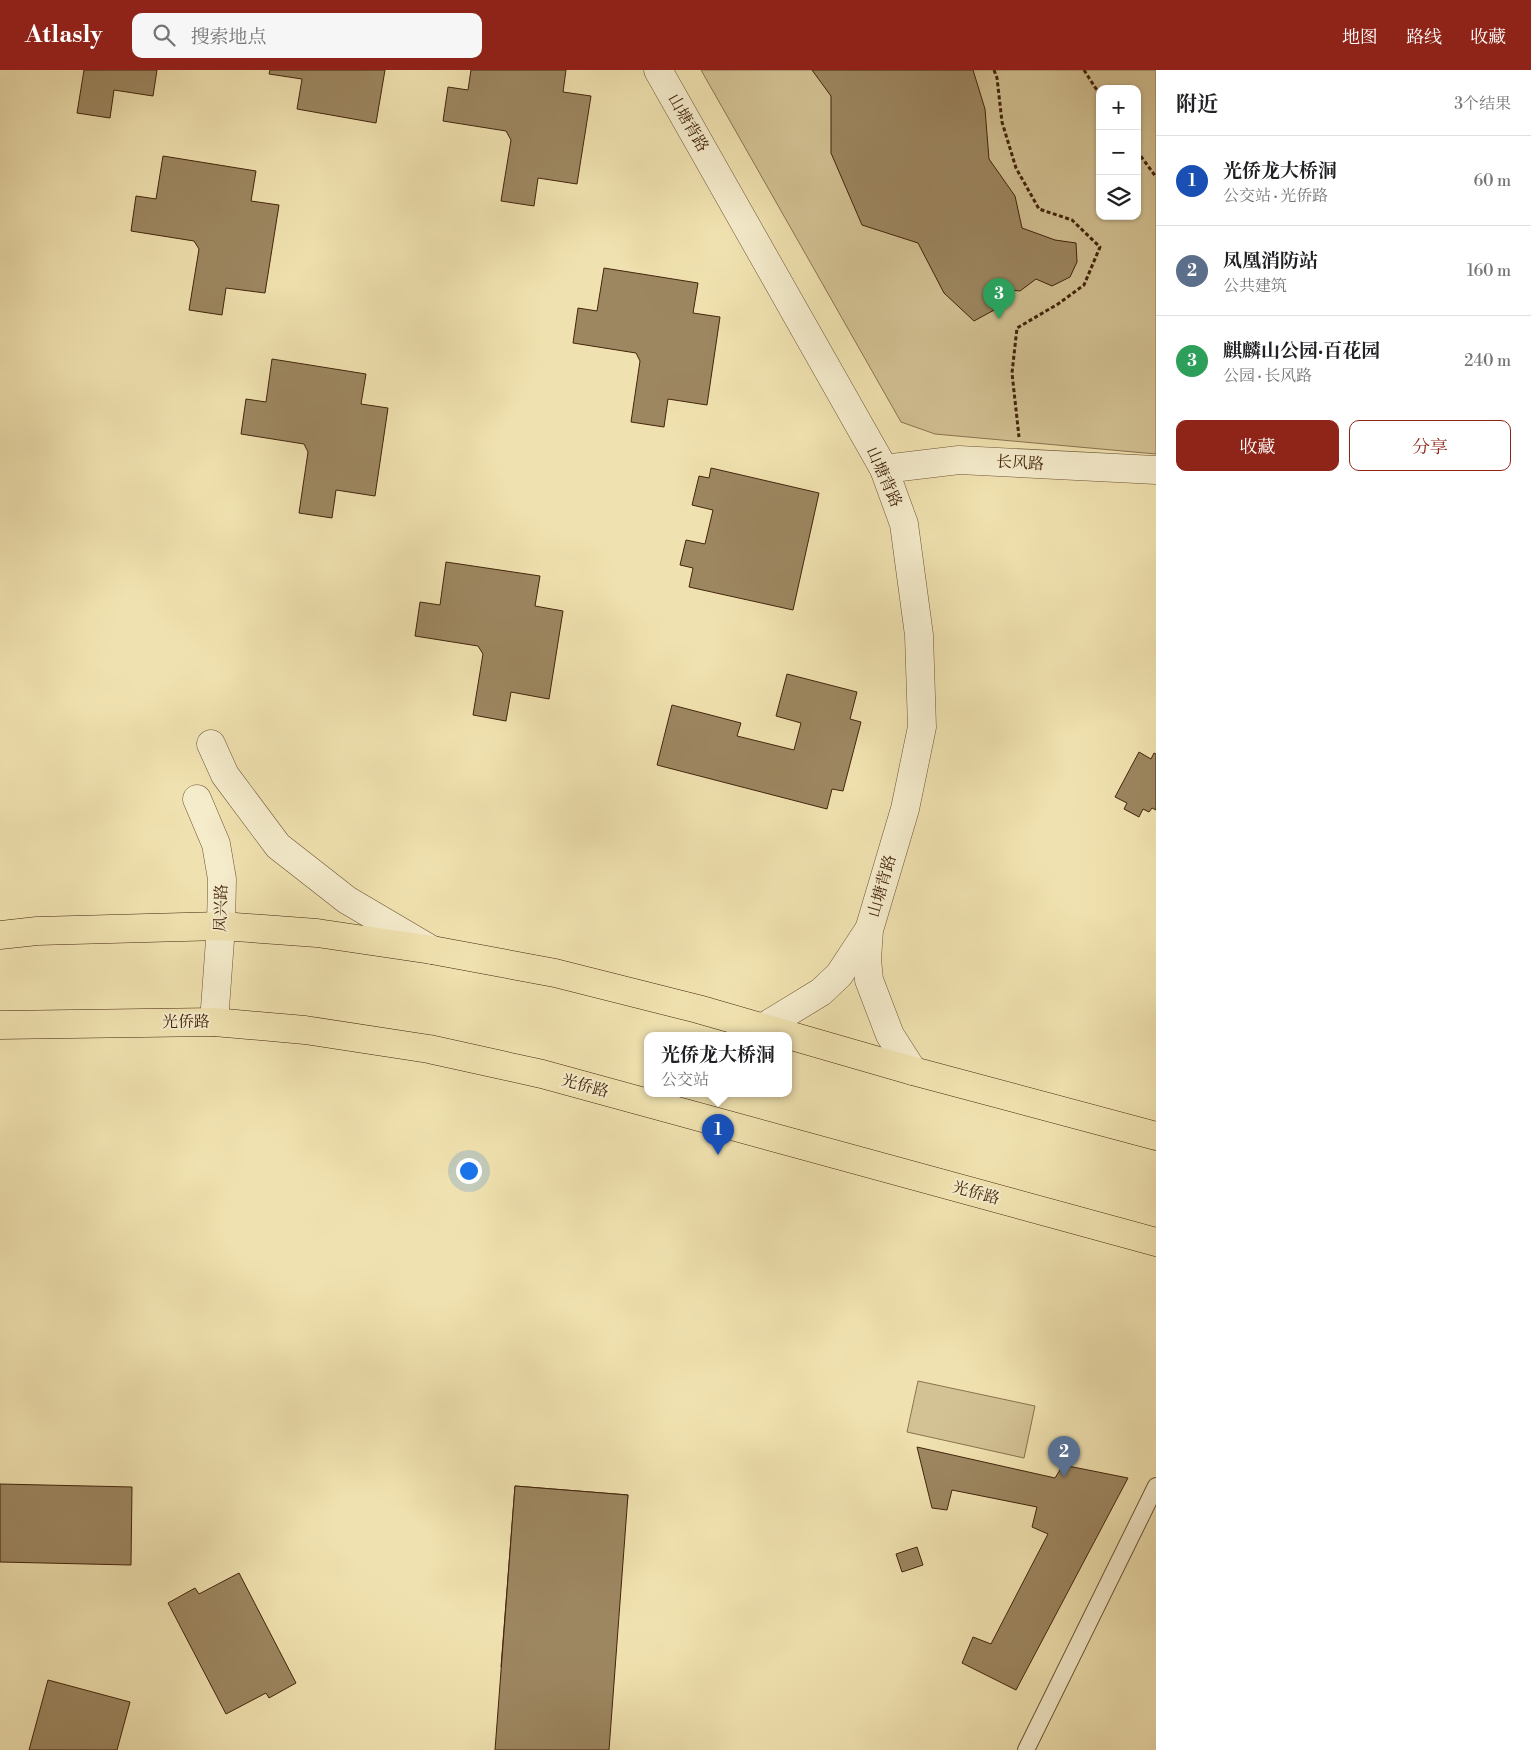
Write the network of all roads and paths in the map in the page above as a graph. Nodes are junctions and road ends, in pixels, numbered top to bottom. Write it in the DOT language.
graph roads {
  1 [pos="658,70"];
  2 [pos="994,70"];
  3 [pos="1084,70"];
  4 [pos="1096,89"];
  5 [pos="1141,157"];
  6 [pos="1156,177"];
  7 [pos="1022,463"];
  8 [pos="884,469"];
  9 [pos="1156,470"];
  10 [pos="212,744"];
  11 [pos="197,799"];
  12 [pos="221,926"];
  13 [pos="869,930"];
  14 [pos="0,935"];
  15 [pos="432,950"];
  16 [pos="214,1022"];
  17 [pos="0,1025"];
  18 [pos="762,1028"];
  19 [pos="776,1032"];
  20 [pos="792,1037"];
  21 [pos="913,1071"];
  22 [pos="1156,1136"];
  23 [pos="1156,1242"];
  24 [pos="1156,1486"];
  25 [pos="1026,1750"];
  1 -- 8 [label="street, 山塘背路"];
  2 -- 7 [label="path"];
  3 -- 4 [label="path"];
  5 -- 6 [label="path"];
  7 -- 8 [label="street, 长风路"];
  7 -- 9 [label="street, 长风路"];
  8 -- 13 [label="street, 山塘背路"];
  10 -- 15 [label="street"];
  11 -- 12 [label="street, 凤兴路"];
  12 -- 14 [label="main road"];
  12 -- 15 [label="main road"];
  12 -- 16 [label="street, 凤兴路"];
  13 -- 18 [label="street"];
  13 -- 21 [label="street"];
  15 -- 18 [label="main road"];
  16 -- 17 [label="main road, 光侨路"];
  16 -- 23 [label="main road, 光侨路"];
  18 -- 19 [label="main road"];
  20 -- 21 [label="main road"];
  21 -- 22 [label="main road"];
  24 -- 25 [label="lane"];
}
